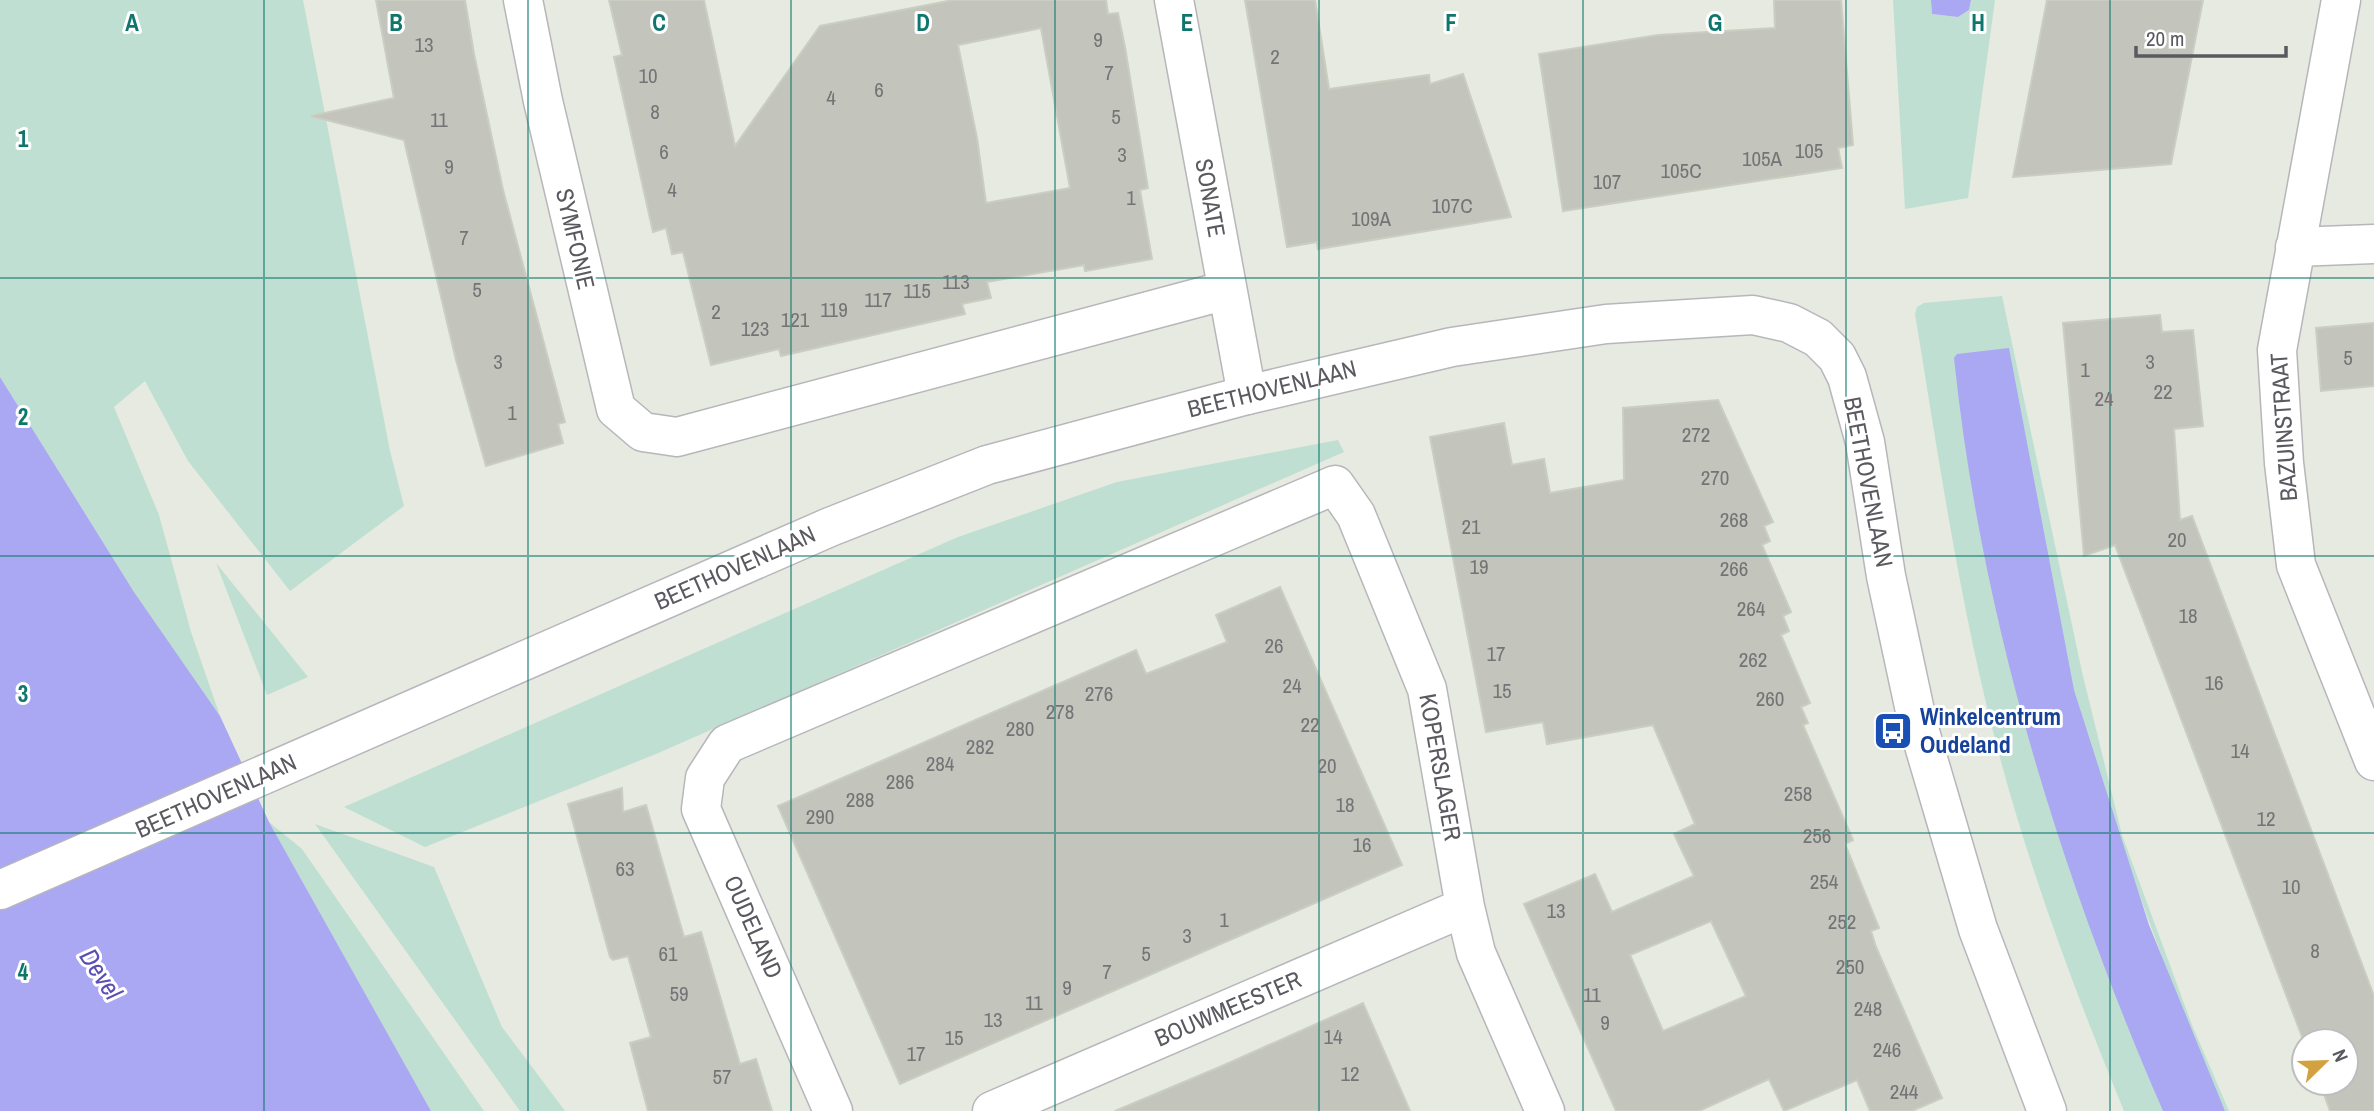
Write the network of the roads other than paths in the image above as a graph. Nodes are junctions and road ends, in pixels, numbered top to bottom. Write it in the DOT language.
graph roads {
  1 [pos="523,0"];
  2 [pos="1174,0"];
  3 [pos="2340,0"];
  4 [pos="2374,244"];
  5 [pos="2295,247"];
  6 [pos="1227,290"];
  7 [pos="1247,395"];
  8 [pos="1281,509"];
  9 [pos="2374,761"];
  10 [pos="0,890"];
  11 [pos="1465,907"];
  12 [pos="833,1111"];
  13 [pos="992,1111"];
  14 [pos="1545,1111"];
  15 [pos="2047,1111"];
  1 -- 6 [label="street, SYMFONIE"];
  2 -- 6 [label="street, SONATE"];
  3 -- 5 [label="street, BAZUINSTRAAT"];
  4 -- 5 [label="street"];
  5 -- 9 [label="street, BAZUINSTRAAT"];
  6 -- 7 [label="street, SONATE"];
  7 -- 10 [label="street, BEETHOVENLAAN"];
  7 -- 15 [label="street, BEETHOVENLAAN"];
  8 -- 11 [label="street, KOPERSLAGER"];
  8 -- 12 [label="street, OUDELAND"];
  11 -- 13 [label="street, BOUWMEESTER"];
  11 -- 14 [label="street, KOPERSLAGER"];
}
